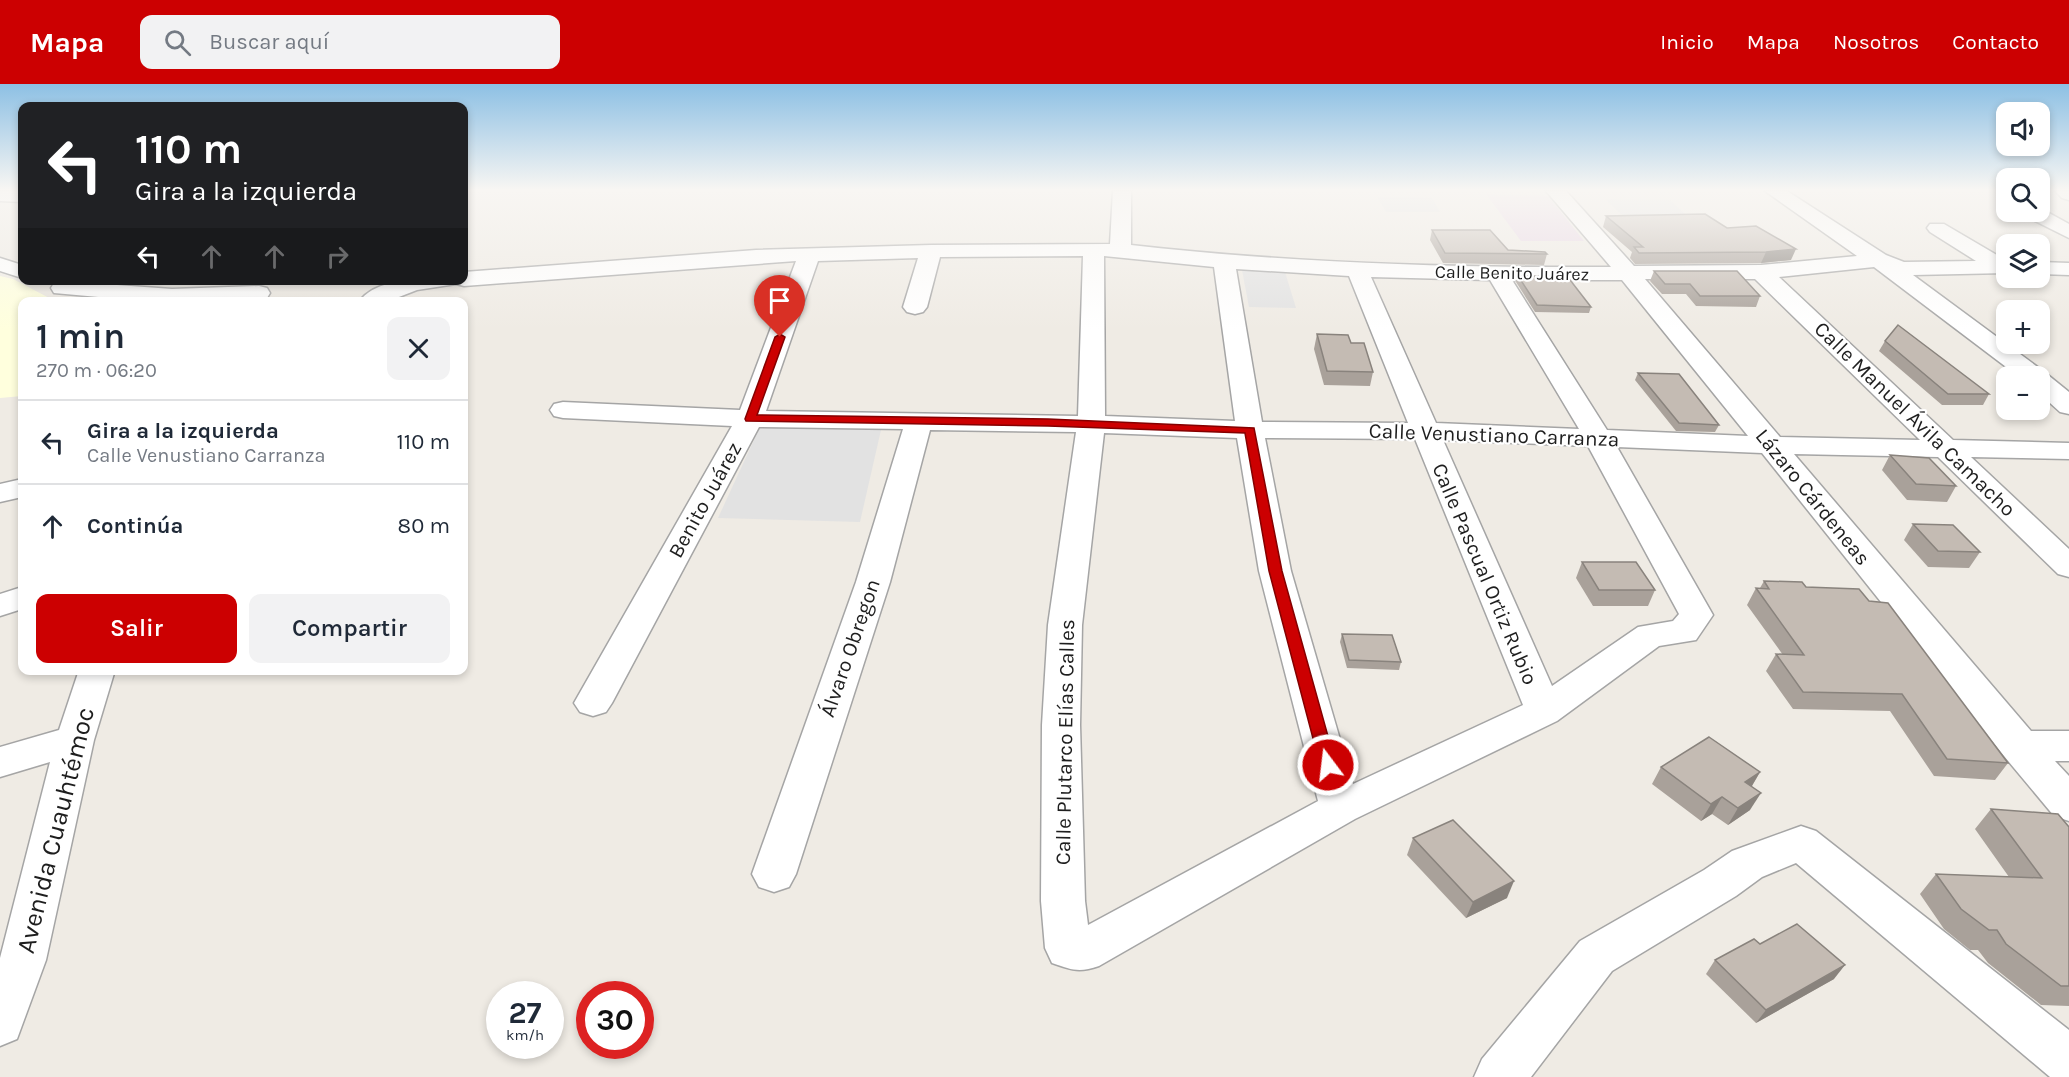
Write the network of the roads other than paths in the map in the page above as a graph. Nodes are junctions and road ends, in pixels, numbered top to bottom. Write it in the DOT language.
graph roads {
  1 [pos="1110,237"];
  2 [pos="1596,237"];
  3 [pos="1844,237"];
  4 [pos="1953,237"];
  5 [pos="1107,250"];
  6 [pos="931,251"];
  7 [pos="809,255"];
  8 [pos="1878,260"];
  9 [pos="1224,262"];
  10 [pos="1996,262"];
  11 [pos="1996,267"];
  12 [pos="2050,268"];
  13 [pos="2069,269"];
  14 [pos="1357,270"];
  15 [pos="1761,272"];
  16 [pos="1497,274"];
  17 [pos="1630,275"];
  18 [pos="468,279"];
  19 [pos="55,285"];
  20 [pos="62,285"];
  21 [pos="271,285"];
  22 [pos="413,285"];
  23 [pos="85,297"];
  24 [pos="254,297"];
  25 [pos="379,297"];
  26 [pos="915,307"];
  27 [pos="2021,366"];
  28 [pos="2069,376"];
  29 [pos="2050,379"];
  30 [pos="2050,390"];
  31 [pos="2069,406"];
  32 [pos="563,410"];
  33 [pos="750,419"];
  34 [pos="919,420"];
  35 [pos="1090,424"];
  36 [pos="1250,430"];
  37 [pos="1424,431"];
  38 [pos="1598,438"];
  39 [pos="1771,445"];
  40 [pos="1949,450"];
  41 [pos="2069,451"];
  42 [pos="18,489"];
  43 [pos="0,493"];
  44 [pos="2069,567"];
  45 [pos="18,599"];
  46 [pos="0,605"];
  47 [pos="95,675"];
  48 [pos="592,703"];
  49 [pos="1544,711"];
  50 [pos="75,741"];
  51 [pos="2018,746"];
  52 [pos="2069,746"];
  53 [pos="0,762"];
  54 [pos="2069,805"];
  55 [pos="1340,808"];
  56 [pos="774,874"];
  57 [pos="12,964"];
  58 [pos="0,1023"];
  59 [pos="2067,1055"];
  60 [pos="1500,1077"];
  1 -- 5 [label="street, Calle Plutarco Elías Calles"];
  2 -- 17 [label="street, Lázaro Cárdeneas"];
  3 -- 8 [label="street"];
  4 -- 10 [label="street"];
  5 -- 6 [label="street, Calle Benito Juárez"];
  5 -- 9 [label="street, Calle Benito Juárez"];
  5 -- 35 [label="street, Calle Plutarco Elías Calles"];
  6 -- 7 [label="street, Calle Benito Juárez"];
  6 -- 26 [label="street"];
  7 -- 18 [label="street, Calle Benito Juárez"];
  7 -- 33 [label="street, Benito Juárez"];
  8 -- 11 [label="street"];
  8 -- 15 [label="street, Calle Benito Juárez"];
  8 -- 27 [label="street"];
  9 -- 14 [label="street, Calle Benito Juárez"];
  9 -- 36 [label="street"];
  12 -- 13 [label="street"];
  14 -- 16 [label="street, Calle Benito Juárez"];
  14 -- 37 [label="street, Calle Pascual Ortiz Rubio"];
  15 -- 17 [label="street, Calle Benito Juárez"];
  15 -- 40 [label="street, Calle Manuel Ávila Camacho"];
  16 -- 17 [label="street, Calle Benito Juárez"];
  16 -- 38 [label="street"];
  17 -- 39 [label="street, Lázaro Cárdeneas"];
  19 -- 23 [label="street"];
  20 -- 24 [label="street"];
  21 -- 24 [label="street"];
  22 -- 25 [label="street"];
  28 -- 29 [label="street"];
  30 -- 31 [label="street"];
  32 -- 33 [label="street, Calle Venustiano Carranza"];
  33 -- 34 [label="street, Calle Venustiano Carranza"];
  33 -- 48 [label="street, Benito Juárez"];
  34 -- 35 [label="street, Calle Venustiano Carranza"];
  34 -- 56 [label="street, Álvaro Obregon"];
  35 -- 36 [label="street, Calle Venustiano Carranza"];
  35 -- 55 [label="street, Calle Plutarco Elías Calles"];
  36 -- 37 [label="street, Calle Venustiano Carranza"];
  36 -- 55 [label="street"];
  37 -- 38 [label="street, Calle Venustiano Carranza"];
  37 -- 49 [label="street, Calle Pascual Ortiz Rubio"];
  38 -- 39 [label="street, Calle Venustiano Carranza"];
  38 -- 49 [label="street"];
  39 -- 40 [label="street, Calle Venustiano Carranza"];
  39 -- 51 [label="street, Lázaro Cárdeneas"];
  40 -- 41 [label="street, Calle Venustiano Carranza"];
  40 -- 44 [label="street, Calle Manuel Ávila Camacho"];
  42 -- 43 [label="street"];
  45 -- 46 [label="street"];
  47 -- 50 [label="street, Avenida Cuauhtémoc"];
  49 -- 55 [label="street"];
  50 -- 53 [label="street"];
  50 -- 57 [label="street, Avenida Cuauhtémoc"];
  51 -- 52 [label="street"];
  51 -- 54 [label="street, Lázaro Cárdeneas"];
  57 -- 58 [label="street, Avenida Cuauhtémoc"];
  59 -- 60 [label="street"];
}
